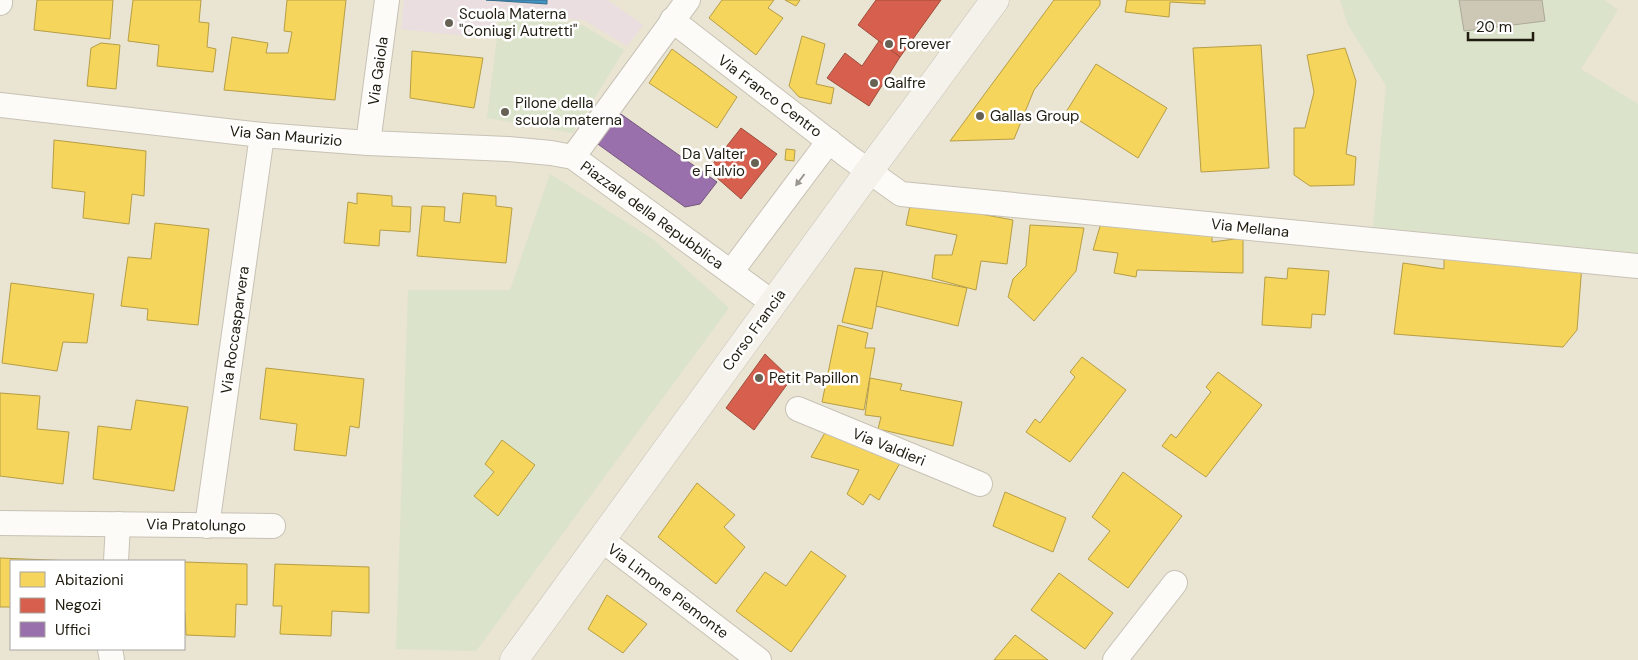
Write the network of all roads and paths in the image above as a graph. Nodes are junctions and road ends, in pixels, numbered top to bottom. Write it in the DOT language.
graph roads {
  1 [pos="387,0"];
  2 [pos="688,0"];
  3 [pos="995,0"];
  4 [pos="672,20"];
  5 [pos="0,105"];
  6 [pos="262,135"];
  7 [pos="829,141"];
  8 [pos="368,142"];
  9 [pos="573,157"];
  10 [pos="868,171"];
  11 [pos="1638,266"];
  12 [pos="731,272"];
  13 [pos="773,303"];
  14 [pos="798,409"];
  15 [pos="980,484"];
  16 [pos="0,522"];
  17 [pos="118,524"];
  18 [pos="207,526"];
  19 [pos="273,526"];
  20 [pos="602,540"];
  21 [pos="116,560"];
  22 [pos="1174,583"];
  23 [pos="514,660"];
  24 [pos="759,660"];
  25 [pos="1115,660"];
  1 -- 8 [label="street, Via Gaiola"];
  2 -- 4 [label="street"];
  3 -- 10 [label="main road, Corso Francia"];
  4 -- 7 [label="street, Via Franco Centro"];
  4 -- 9 [label="street"];
  5 -- 6 [label="street, Via San Maurizio"];
  6 -- 8 [label="street, Via San Maurizio"];
  6 -- 18 [label="street, Via Roccasparvera"];
  7 -- 10 [label="street, Via Franco Centro"];
  7 -- 12 [label="street, Piazzale della Repubblica, one-way"];
  8 -- 9 [label="street, Via San Maurizio"];
  9 -- 12 [label="street, Piazzale della Repubblica"];
  10 -- 11 [label="street, Via Mellana"];
  10 -- 13 [label="main road, Corso Francia"];
  12 -- 13 [label="street, Piazzale della Repubblica"];
  13 -- 20 [label="main road, Corso Francia"];
  14 -- 15 [label="street, Via Valdieri"];
  16 -- 17 [label="street, Via Pratolungo"];
  17 -- 18 [label="street, Via Pratolungo"];
  17 -- 21 [label="street"];
  18 -- 19 [label="street, Via Pratolungo"];
  20 -- 23 [label="main road, Corso Francia"];
  20 -- 24 [label="street, Via Limone Piemonte"];
  22 -- 25 [label="street"];
}
